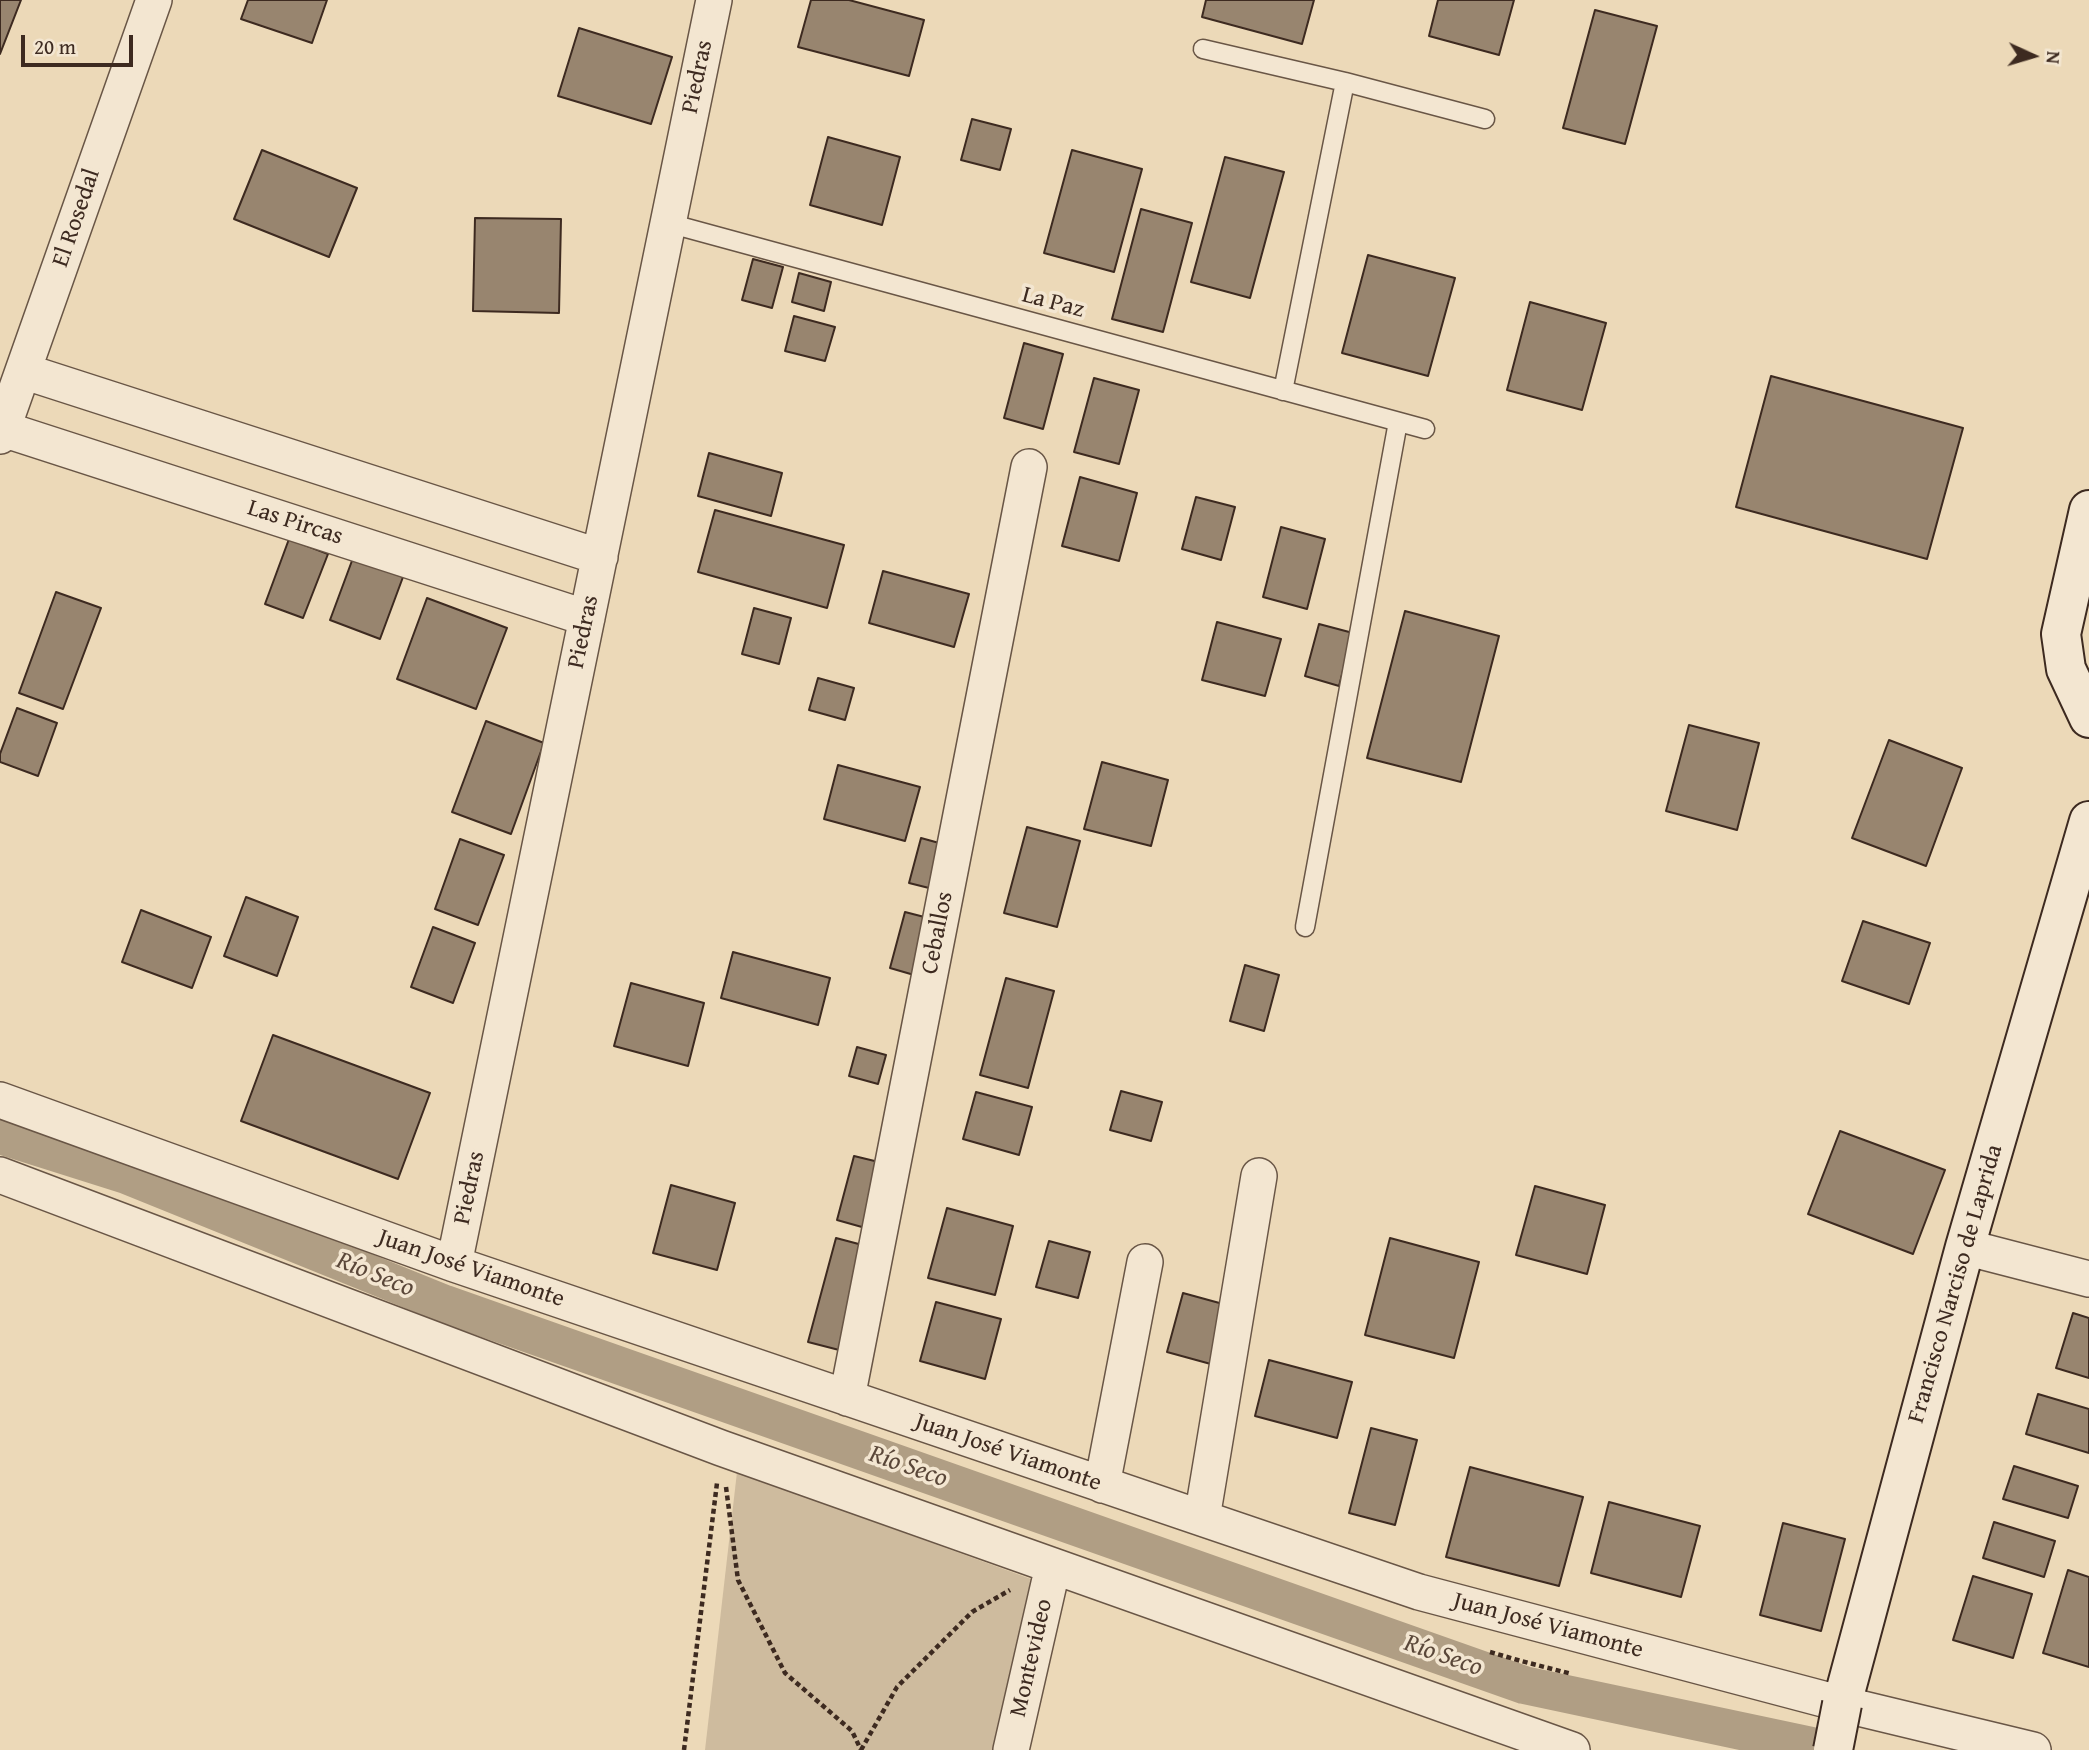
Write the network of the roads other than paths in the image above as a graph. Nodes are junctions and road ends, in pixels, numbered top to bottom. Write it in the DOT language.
graph roads {
  1 [pos="154,0"];
  2 [pos="714,0"];
  3 [pos="1203,49"];
  4 [pos="1345,82"];
  5 [pos="1485,119"];
  6 [pos="668,223"];
  7 [pos="23,371"];
  8 [pos="1283,391"];
  9 [pos="1398,422"];
  10 [pos="1425,429"];
  11 [pos="1,433"];
  12 [pos="1029,467"];
  13 [pos="2089,510"];
  14 [pos="600,557"];
  15 [pos="587,618"];
  16 [pos="2089,718"];
  17 [pos="2089,821"];
  18 [pos="1304,926"];
  19 [pos="0,1100"];
  20 [pos="0,1175"];
  21 [pos="1259,1176"];
  22 [pos="1965,1247"];
  23 [pos="1145,1262"];
  24 [pos="454,1264"];
  25 [pos="2089,1279"];
  26 [pos="847,1398"];
  27 [pos="1102,1485"];
  28 [pos="1202,1518"];
  29 [pos="1053,1566"];
  30 [pos="1842,1704"];
  31 [pos="1011,1750"];
  32 [pos="1572,1750"];
  33 [pos="1833,1750"];
  34 [pos="2033,1750"];
  1 -- 7 [label="street, El Rosedal"];
  2 -- 6 [label="street, Piedras"];
  3 -- 4 [label="lane"];
  4 -- 5 [label="lane"];
  4 -- 8 [label="lane"];
  6 -- 8 [label="lane, La Paz"];
  6 -- 14 [label="street, Piedras"];
  7 -- 11 [label="street, El Rosedal"];
  7 -- 14 [label="street"];
  8 -- 9 [label="lane, La Paz"];
  9 -- 10 [label="lane, La Paz"];
  9 -- 18 [label="lane"];
  11 -- 15 [label="street, Las Pircas"];
  12 -- 26 [label="street, Ceballos"];
  13 -- 16 [label="street"];
  14 -- 15 [label="street, Piedras"];
  15 -- 24 [label="street, Piedras"];
  17 -- 22 [label="street, Francisco Narciso de Laprida"];
  19 -- 24 [label="street, Juan José Viamonte"];
  20 -- 29 [label="street"];
  21 -- 28 [label="street"];
  22 -- 25 [label="street"];
  22 -- 30 [label="street, Francisco Narciso de Laprida"];
  23 -- 27 [label="street"];
  24 -- 26 [label="street, Juan José Viamonte"];
  26 -- 27 [label="street, Juan José Viamonte"];
  27 -- 28 [label="street, Juan José Viamonte"];
  28 -- 30 [label="street, Juan José Viamonte"];
  29 -- 31 [label="street, Montevideo"];
  29 -- 32 [label="street"];
  30 -- 33 [label="street, Francisco Narciso de Laprida, bridge"];
  30 -- 34 [label="street, Juan José Viamonte"];
}
